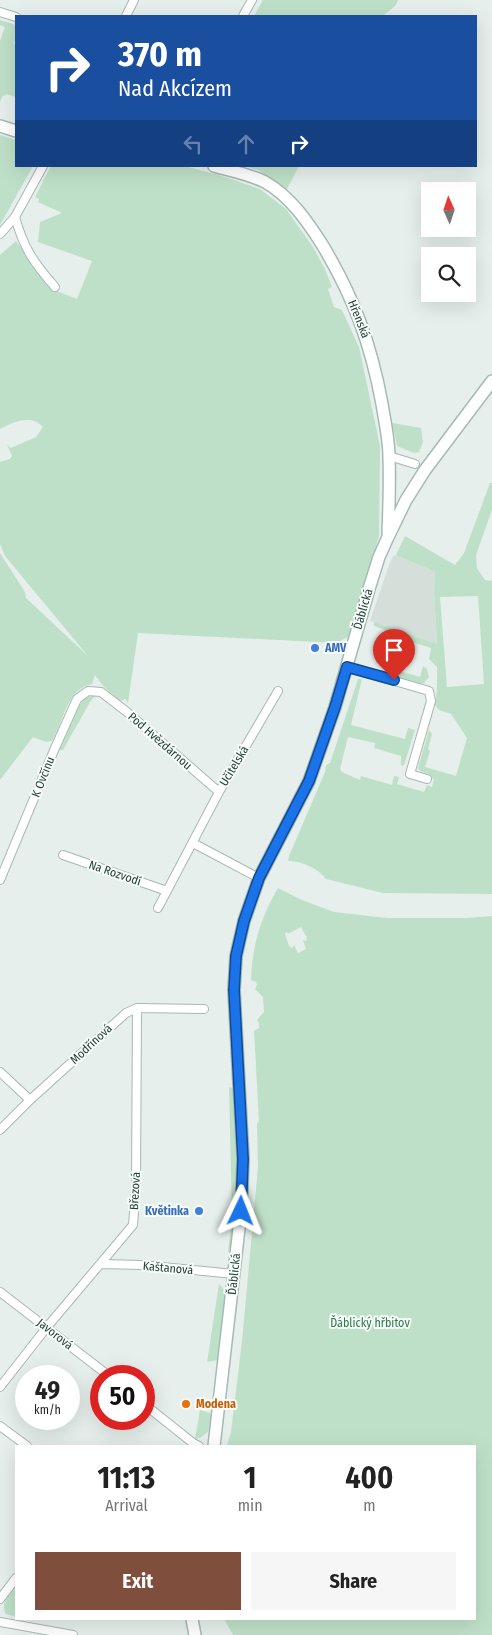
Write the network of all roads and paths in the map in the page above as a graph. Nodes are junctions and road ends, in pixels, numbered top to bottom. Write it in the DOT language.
graph roads {
  1 [pos="134,0"];
  2 [pos="252,0"];
  3 [pos="0,12"];
  4 [pos="126,15"];
  5 [pos="244,15"];
  6 [pos="15,17"];
  7 [pos="0,126"];
  8 [pos="15,131"];
  9 [pos="43,167"];
  10 [pos="217,167"];
  11 [pos="15,217"];
  12 [pos="0,234"];
  13 [pos="55,287"];
  14 [pos="492,381"];
  15 [pos="390,456"];
  16 [pos="415,464"];
  17 [pos="388,537"];
  18 [pos="347,667"];
  19 [pos="278,691"];
  20 [pos="100,692"];
  21 [pos="427,779"];
  22 [pos="218,792"];
  23 [pos="193,843"];
  24 [pos="63,856"];
  25 [pos="259,878"];
  26 [pos="0,880"];
  27 [pos="166,891"];
  28 [pos="158,908"];
  29 [pos="137,1008"];
  30 [pos="204,1009"];
  31 [pos="0,1072"];
  32 [pos="30,1100"];
  33 [pos="0,1130"];
  34 [pos="101,1264"];
  35 [pos="234,1274"];
  36 [pos="0,1292"];
  37 [pos="47,1327"];
  38 [pos="95,1365"];
  39 [pos="0,1387"];
  40 [pos="155,1413"];
  41 [pos="0,1426"];
  42 [pos="26,1445"];
  43 [pos="197,1445"];
  44 [pos="214,1445"];
  45 [pos="15,1579"];
  46 [pos="0,1599"];
  47 [pos="192,1620"];
  48 [pos="0,1622"];
  49 [pos="73,1635"];
  50 [pos="195,1635"];
  1 -- 4 [label="street"];
  2 -- 5 [label="street"];
  3 -- 6 [label="street"];
  7 -- 8 [label="main road"];
  9 -- 11 [label="street"];
  10 -- 15 [label="main road, Hřenská"];
  11 -- 12 [label="street"];
  11 -- 13 [label="street"];
  14 -- 17 [label="main road, Ďáblická"];
  15 -- 16 [label="street"];
  15 -- 17 [label="main road, Hřenská"];
  17 -- 18 [label="main road, Ďáblická"];
  18 -- 21 [label="street"];
  18 -- 25 [label="main road, Ďáblická"];
  19 -- 22 [label="street, Učitelská"];
  20 -- 22 [label="street, Pod Hvězdárnou"];
  20 -- 26 [label="street, K Ovčínu"];
  22 -- 23 [label="street, Učitelská"];
  23 -- 25 [label="street"];
  23 -- 27 [label="street, Učitelská"];
  24 -- 27 [label="street, Na Rozvodí"];
  25 -- 35 [label="main road, Ďáblická"];
  27 -- 28 [label="street, Učitelská"];
  29 -- 30 [label="street"];
  29 -- 32 [label="street, Modřínová"];
  29 -- 34 [label="street, Březová"];
  31 -- 32 [label="street"];
  32 -- 33 [label="street, Modřínová"];
  34 -- 35 [label="street, Kaštanová"];
  34 -- 37 [label="street, Březová"];
  35 -- 44 [label="main road, Ďáblická"];
  36 -- 37 [label="street, Javorová"];
  37 -- 38 [label="street, Javorová"];
  37 -- 39 [label="street, Březová"];
  40 -- 43 [label="street"];
  41 -- 42 [label="street"];
  45 -- 46 [label="street"];
  47 -- 50 [label="main road"];
  48 -- 49 [label="street"];
}
